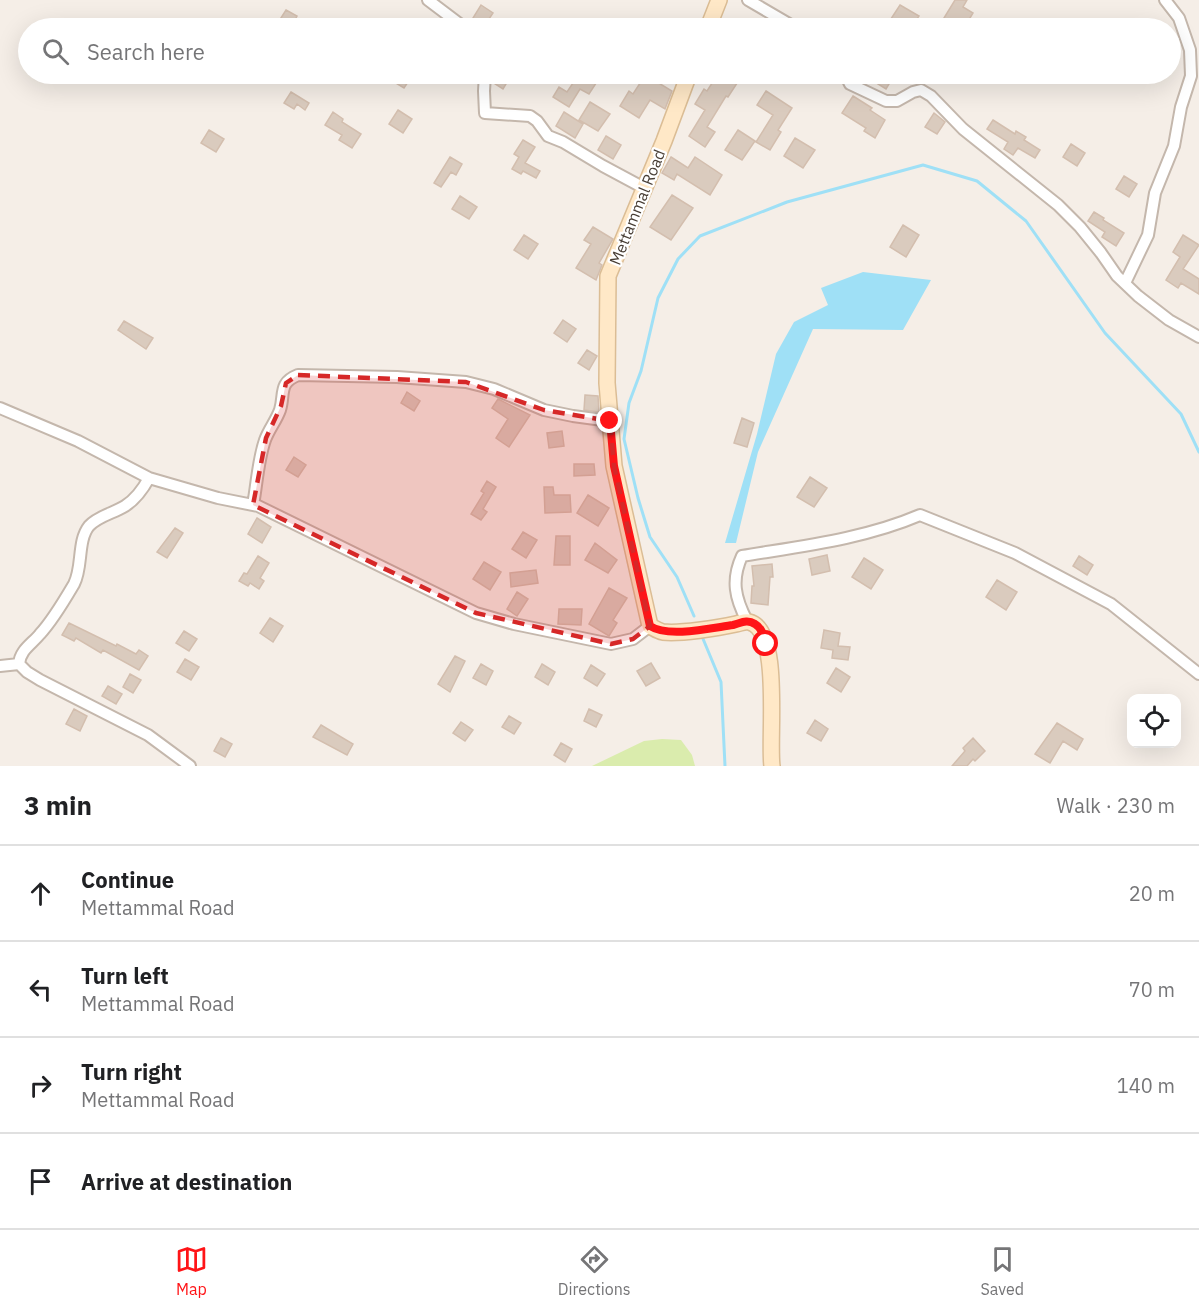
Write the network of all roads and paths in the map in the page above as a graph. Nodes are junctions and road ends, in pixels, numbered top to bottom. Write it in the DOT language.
graph roads {
  1 [pos="428,0"];
  2 [pos="719,0"];
  3 [pos="748,0"];
  4 [pos="1165,0"];
  5 [pos="452,18"];
  6 [pos="712,18"];
  7 [pos="778,18"];
  8 [pos="1179,18"];
  9 [pos="1181,24"];
  10 [pos="485,84"];
  11 [pos="685,84"];
  12 [pos="850,84"];
  13 [pos="644,188"];
  14 [pos="1125,283"];
  15 [pos="1199,337"];
  16 [pos="0,408"];
  17 [pos="610,421"];
  18 [pos="149,478"];
  19 [pos="253,505"];
  20 [pos="747,621"];
  21 [pos="650,626"];
  22 [pos="19,664"];
  23 [pos="0,666"];
  24 [pos="1199,674"];
  25 [pos="190,766"];
  26 [pos="772,766"];
  1 -- 5 [label="street"];
  2 -- 6 [label="main road"];
  3 -- 7 [label="street"];
  4 -- 8 [label="street"];
  9 -- 14 [label="street"];
  10 -- 13 [label="street"];
  11 -- 13 [label="main road, Mettammal Road"];
  12 -- 14 [label="street"];
  13 -- 17 [label="main road, Mettammal Road"];
  14 -- 15 [label="street"];
  16 -- 18 [label="street"];
  17 -- 19 [label="street"];
  17 -- 21 [label="main road, Mettammal Road"];
  18 -- 19 [label="street"];
  18 -- 22 [label="street"];
  19 -- 21 [label="street"];
  20 -- 21 [label="main road"];
  20 -- 24 [label="street"];
  20 -- 26 [label="main road"];
  22 -- 23 [label="street"];
  22 -- 25 [label="street"];
}
